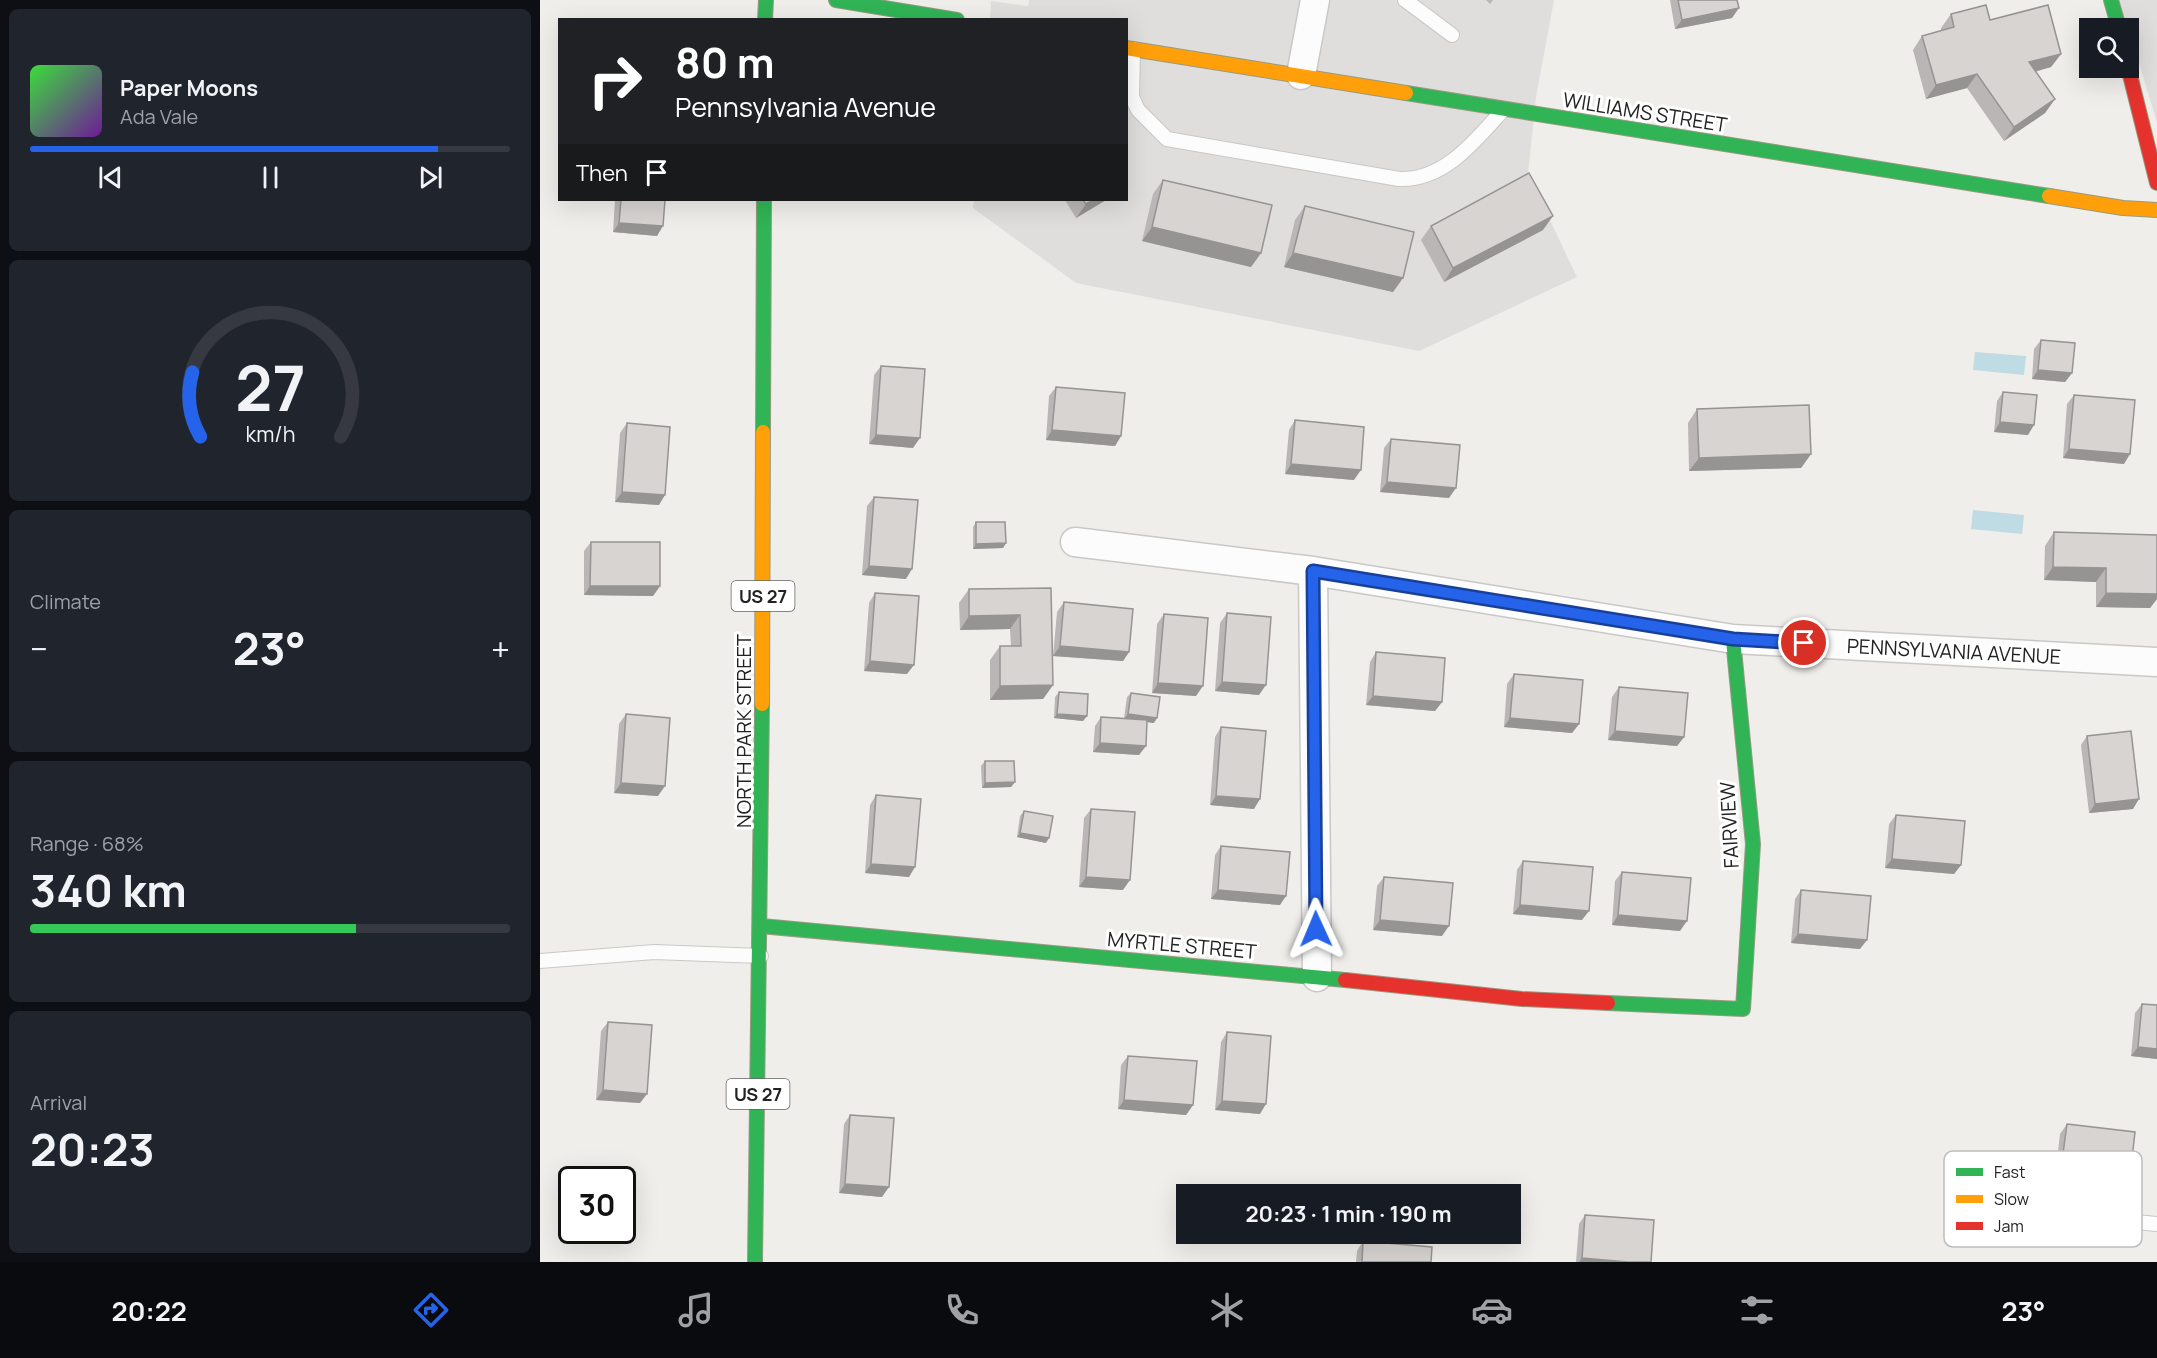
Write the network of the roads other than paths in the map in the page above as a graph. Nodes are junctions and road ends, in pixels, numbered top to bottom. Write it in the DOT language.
graph roads {
  1 [pos="766,0"];
  2 [pos="836,0"];
  3 [pos="1315,0"];
  4 [pos="1405,0"];
  5 [pos="2111,0"];
  6 [pos="765,18"];
  7 [pos="945,18"];
  8 [pos="2116,18"];
  9 [pos="1452,35"];
  10 [pos="1130,49"];
  11 [pos="1301,75"];
  12 [pos="2131,78"];
  13 [pos="1504,110"];
  14 [pos="2157,183"];
  15 [pos="764,201"];
  16 [pos="2157,210"];
  17 [pos="1075,542"];
  18 [pos="1313,571"];
  19 [pos="1733,639"];
  20 [pos="2157,662"];
  21 [pos="761,926"];
  22 [pos="761,956"];
  23 [pos="540,961"];
  24 [pos="1317,977"];
  25 [pos="1743,1009"];
  26 [pos="2142,1223"];
  27 [pos="2157,1224"];
  28 [pos="756,1262"];
  1 -- 6 [label="street"];
  2 -- 7 [label="street"];
  3 -- 11 [label="street"];
  4 -- 9 [label="lane"];
  5 -- 8 [label="street"];
  10 -- 11 [label="street, WILLIAMS STREET"];
  10 -- 13 [label="lane"];
  11 -- 13 [label="street, WILLIAMS STREET"];
  12 -- 14 [label="street"];
  13 -- 16 [label="street, WILLIAMS STREET"];
  15 -- 21 [label="street, NORTH PARK STREET / US 27"];
  17 -- 18 [label="street, PENNSYLVANIA AVENUE"];
  18 -- 19 [label="street, PENNSYLVANIA AVENUE"];
  18 -- 24 [label="street"];
  19 -- 20 [label="street, PENNSYLVANIA AVENUE"];
  19 -- 25 [label="street, FAIRVIEW"];
  21 -- 22 [label="street, NORTH PARK STREET / US 27"];
  21 -- 24 [label="street, MYRTLE STREET"];
  22 -- 23 [label="lane"];
  22 -- 28 [label="street, NORTH PARK STREET / US 27"];
  24 -- 25 [label="street, MYRTLE STREET"];
  26 -- 27 [label="lane"];
}
